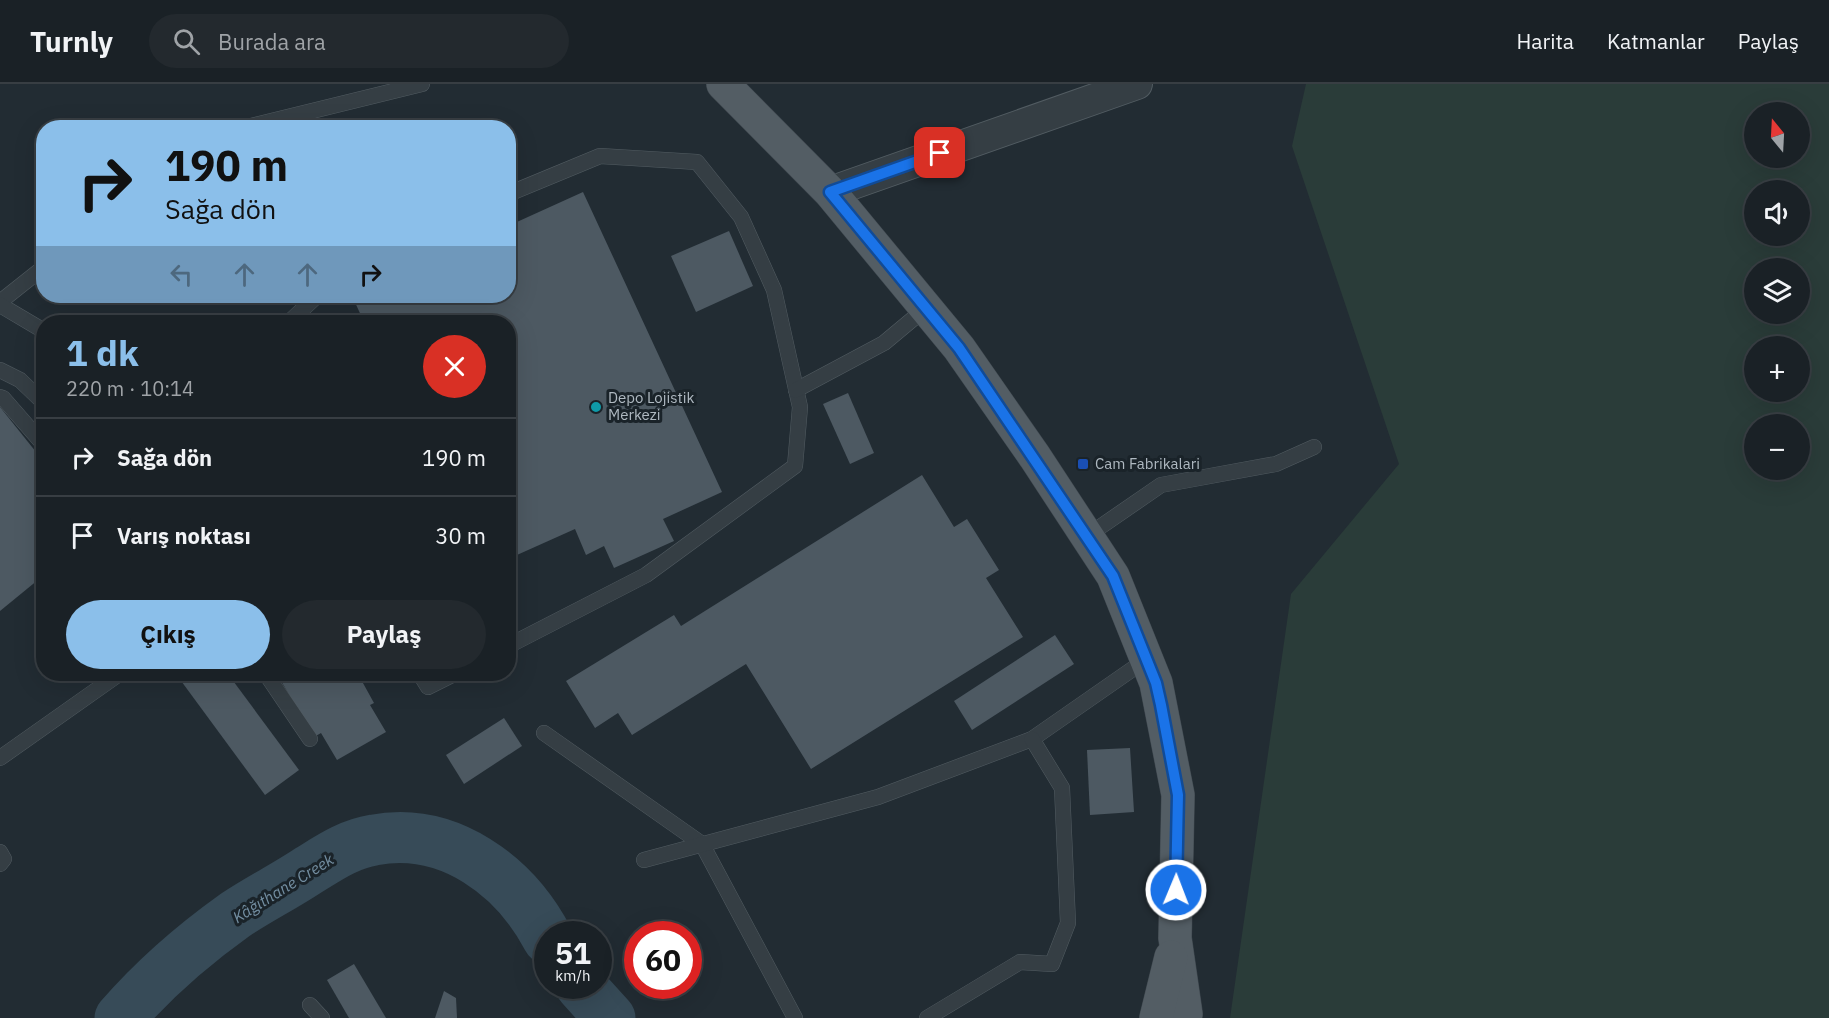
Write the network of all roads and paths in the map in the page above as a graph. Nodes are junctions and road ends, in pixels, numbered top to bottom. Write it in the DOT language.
graph roads {
  1 [pos="422,84"];
  2 [pos="723,84"];
  3 [pos="1137,84"];
  4 [pos="276,120"];
  5 [pos="516,191"];
  6 [pos="830,192"];
  7 [pos="36,274"];
  8 [pos="309,303"];
  9 [pos="0,304"];
  10 [pos="926,308"];
  11 [pos="297,315"];
  12 [pos="36,326"];
  13 [pos="0,370"];
  14 [pos="796,390"];
  15 [pos="36,395"];
  16 [pos="0,397"];
  17 [pos="36,436"];
  18 [pos="1314,447"];
  19 [pos="1087,536"];
  20 [pos="516,642"];
  21 [pos="1147,659"];
  22 [pos="109,681"];
  23 [pos="271,681"];
  24 [pos="424,681"];
  25 [pos="440,681"];
  26 [pos="544,733"];
  27 [pos="310,739"];
  28 [pos="1032,739"];
  29 [pos="0,758"];
  30 [pos="702,844"];
  31 [pos="0,852"];
  32 [pos="644,860"];
  33 [pos="0,864"];
  34 [pos="1175,938"];
  35 [pos="310,1005"];
  36 [pos="322,1018"];
  37 [pos="795,1018"];
  38 [pos="927,1018"];
  39 [pos="1156,1018"];
  40 [pos="1185,1018"];
  1 -- 4 [label="lane"];
  2 -- 6 [label="main road"];
  3 -- 6 [label="street"];
  5 -- 14 [label="lane"];
  6 -- 10 [label="main road"];
  7 -- 9 [label="lane"];
  8 -- 11 [label="lane"];
  9 -- 12 [label="lane"];
  10 -- 14 [label="lane"];
  10 -- 19 [label="main road"];
  13 -- 15 [label="lane"];
  14 -- 20 [label="lane"];
  16 -- 17 [label="lane"];
  18 -- 19 [label="lane"];
  19 -- 21 [label="main road"];
  21 -- 28 [label="lane"];
  21 -- 34 [label="main road"];
  22 -- 29 [label="lane"];
  23 -- 27 [label="lane"];
  24 -- 25 [label="lane"];
  26 -- 30 [label="lane"];
  28 -- 30 [label="lane"];
  28 -- 38 [label="lane"];
  30 -- 32 [label="lane"];
  30 -- 37 [label="lane"];
  31 -- 33 [label="lane"];
  34 -- 39 [label="main road"];
  34 -- 40 [label="main road"];
  35 -- 36 [label="lane"];
}
